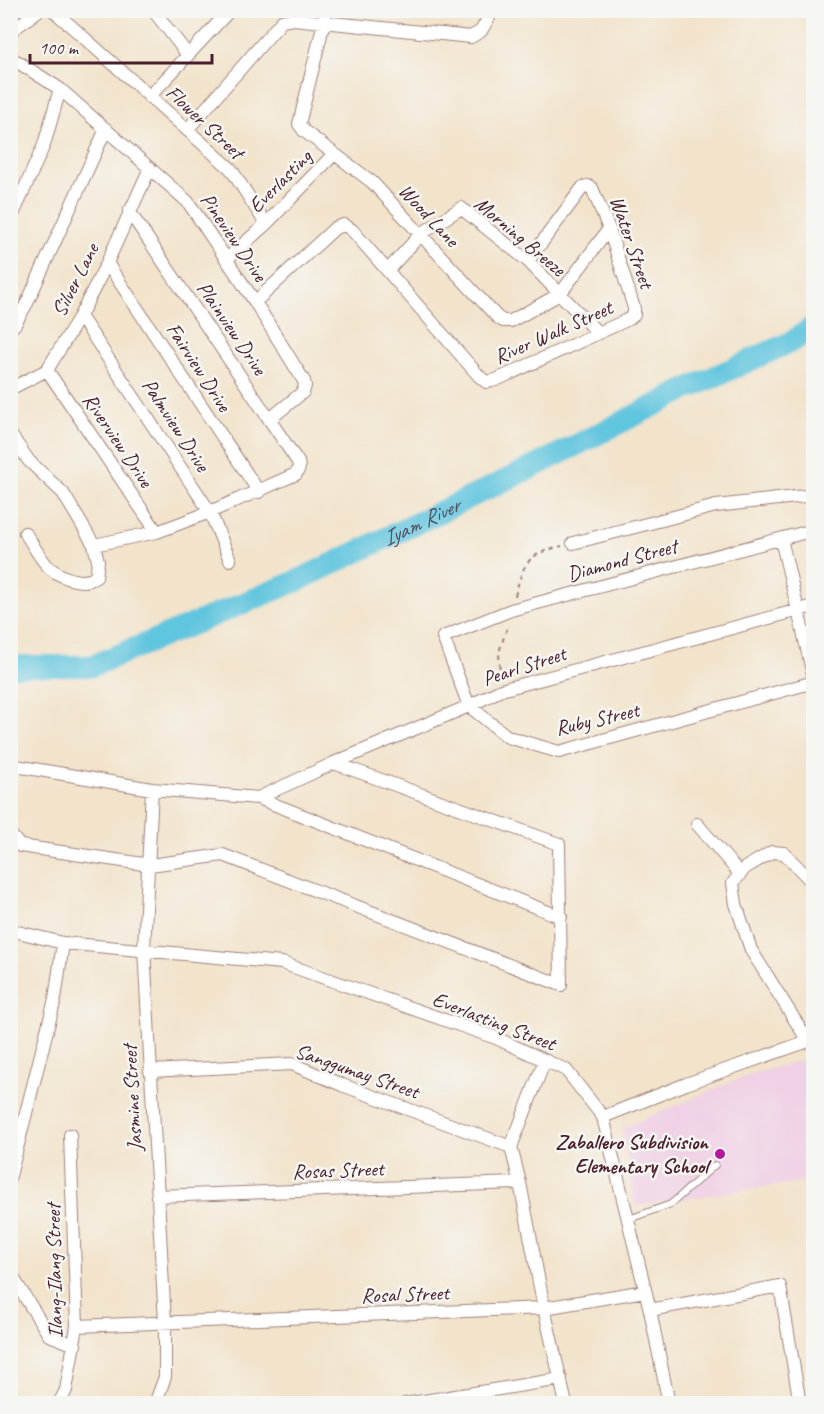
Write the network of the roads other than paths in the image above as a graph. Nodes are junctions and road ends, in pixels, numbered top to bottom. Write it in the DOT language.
graph roads {
  1 [pos="14,10"];
  2 [pos="39,10"];
  3 [pos="53,10"];
  4 [pos="153,10"];
  5 [pos="230,10"];
  6 [pos="493,10"];
  7 [pos="326,16"];
  8 [pos="10,27"];
  9 [pos="10,32"];
  10 [pos="188,55"];
  11 [pos="10,57"];
  12 [pos="60,89"];
  13 [pos="149,97"];
  14 [pos="106,129"];
  15 [pos="188,130"];
  16 [pos="334,154"];
  17 [pos="150,168"];
  18 [pos="129,211"];
  19 [pos="10,221"];
  20 [pos="266,224"];
  21 [pos="609,229"];
  22 [pos="421,234"];
  23 [pos="227,259"];
  24 [pos="528,261"];
  25 [pos="107,263"];
  26 [pos="388,270"];
  27 [pos="560,294"];
  28 [pos="255,302"];
  29 [pos="634,315"];
  30 [pos="80,316"];
  31 [pos="10,329"];
  32 [pos="598,333"];
  33 [pos="47,370"];
  34 [pos="10,389"];
  35 [pos="270,419"];
  36 [pos="10,434"];
  37 [pos="258,492"];
  38 [pos="813,495"];
  39 [pos="210,512"];
  40 [pos="813,530"];
  41 [pos="157,532"];
  42 [pos="25,533"];
  43 [pos="780,538"];
  44 [pos="573,543"];
  45 [pos="94,545"];
  46 [pos="230,560"];
  47 [pos="813,606"];
  48 [pos="797,611"];
  49 [pos="813,678"];
  50 [pos="813,682"];
  51 [pos="469,706"];
  52 [pos="334,762"];
  53 [pos="10,765"];
  54 [pos="152,789"];
  55 [pos="258,798"];
  56 [pos="696,824"];
  57 [pos="10,834"];
  58 [pos="150,865"];
  59 [pos="740,874"];
  60 [pos="813,884"];
  61 [pos="561,917"];
  62 [pos="10,930"];
  63 [pos="63,943"];
  64 [pos="144,949"];
  65 [pos="811,1040"];
  66 [pos="544,1060"];
  67 [pos="150,1071"];
  68 [pos="603,1117"];
  69 [pos="70,1135"];
  70 [pos="511,1147"];
  71 [pos="715,1165"];
  72 [pos="10,1176"];
  73 [pos="520,1183"];
  74 [pos="157,1196"];
  75 [pos="629,1219"];
  76 [pos="10,1273"];
  77 [pos="645,1291"];
  78 [pos="544,1308"];
  79 [pos="650,1310"];
  80 [pos="165,1322"];
  81 [pos="77,1326"];
  82 [pos="75,1345"];
  83 [pos="561,1379"];
  84 [pos="813,1401"];
  85 [pos="59,1404"];
  86 [pos="155,1404"];
  87 [pos="405,1404"];
  88 [pos="566,1404"];
  89 [pos="669,1404"];
  90 [pos="801,1404"];
  1 -- 8 [label="street"];
  2 -- 9 [label="street"];
  3 -- 13 [label="street, Flower Street"];
  4 -- 10 [label="street"];
  5 -- 10 [label="street"];
  6 -- 7 [label="street"];
  7 -- 15 [label="street"];
  7 -- 16 [label="street, Wood Lane"];
  10 -- 13 [label="street"];
  11 -- 12 [label="street, Pineview Drive"];
  12 -- 14 [label="street, Pineview Drive"];
  12 -- 19 [label="street"];
  13 -- 15 [label="street, Flower Street"];
  14 -- 17 [label="street, Pineview Drive"];
  14 -- 31 [label="street"];
  15 -- 20 [label="street, Flower Street"];
  16 -- 20 [label="street, Everlasting"];
  16 -- 22 [label="street, Wood Lane"];
  17 -- 18 [label="street, Silver Lane"];
  17 -- 23 [label="street, Pineview Drive"];
  18 -- 25 [label="street, Silver Lane"];
  18 -- 35 [label="street, Plainview Drive"];
  20 -- 23 [label="street, Everlasting"];
  21 -- 24 [label="street, Water Street"];
  21 -- 27 [label="street, Wood Lane"];
  21 -- 29 [label="street, Water Street"];
  22 -- 24 [label="street, Morning Breeze"];
  22 -- 26 [label="street, Morning Breeze"];
  22 -- 27 [label="street, Wood Lane"];
  23 -- 28 [label="street, Pineview Drive"];
  24 -- 27 [label="street, Morning Breeze"];
  25 -- 30 [label="street, Silver Lane"];
  25 -- 37 [label="street, Fairview Drive"];
  26 -- 28 [label="street"];
  26 -- 32 [label="street, River Walk Street"];
  27 -- 32 [label="street, Morning Breeze"];
  28 -- 35 [label="street, Pineview Drive"];
  29 -- 32 [label="street, River Walk Street"];
  30 -- 33 [label="street, Silver Lane"];
  30 -- 39 [label="street, Palmview Drive"];
  33 -- 34 [label="street"];
  33 -- 41 [label="street, Riverview Drive"];
  35 -- 37 [label="street, Plainview Drive"];
  36 -- 45 [label="street"];
  37 -- 39 [label="street"];
  38 -- 44 [label="street"];
  39 -- 41 [label="street"];
  39 -- 46 [label="street, Palmview Drive"];
  40 -- 43 [label="street, Diamond Street"];
  41 -- 45 [label="street"];
  42 -- 45 [label="street"];
  43 -- 48 [label="street"];
  43 -- 51 [label="street, Diamond Street"];
  47 -- 48 [label="street, Pearl Street"];
  48 -- 49 [label="street"];
  48 -- 51 [label="street, Pearl Street"];
  50 -- 51 [label="street, Ruby Street"];
  51 -- 52 [label="street, Pearl Street"];
  52 -- 55 [label="street, Pearl Street"];
  52 -- 61 [label="street"];
  53 -- 54 [label="street"];
  54 -- 55 [label="street"];
  54 -- 58 [label="street, Jasmine Street"];
  55 -- 61 [label="street"];
  56 -- 59 [label="street"];
  57 -- 58 [label="street"];
  58 -- 61 [label="street"];
  58 -- 64 [label="street, Jasmine Street"];
  59 -- 60 [label="street"];
  59 -- 65 [label="street"];
  62 -- 63 [label="street, Everlasting Street"];
  63 -- 64 [label="street, Everlasting Street"];
  63 -- 72 [label="street"];
  64 -- 66 [label="street, Everlasting Street"];
  64 -- 67 [label="street, Jasmine Street"];
  65 -- 68 [label="street"];
  66 -- 68 [label="street, Everlasting Street"];
  66 -- 70 [label="street"];
  67 -- 70 [label="street, Sanggumay Street"];
  67 -- 74 [label="street, Jasmine Street"];
  68 -- 75 [label="street, Everlasting Street"];
  69 -- 81 [label="street, Ilang-Ilang Street"];
  70 -- 73 [label="street"];
  71 -- 75 [label="lane"];
  73 -- 74 [label="street, Rosas Street"];
  73 -- 78 [label="street"];
  74 -- 80 [label="street, Jasmine Street"];
  75 -- 77 [label="street, Everlasting Street"];
  76 -- 82 [label="street"];
  77 -- 78 [label="street, Rosal Street"];
  77 -- 79 [label="street, Everlasting Street"];
  78 -- 80 [label="street, Rosal Street"];
  78 -- 83 [label="street"];
  79 -- 89 [label="street, Everlasting Street"];
  79 -- 90 [label="street"];
  80 -- 81 [label="street, Rosal Street"];
  80 -- 86 [label="street, Jasmine Street"];
  81 -- 82 [label="street, Ilang-Ilang Street"];
  82 -- 85 [label="street, Ilang-Ilang Street"];
  83 -- 87 [label="street"];
  83 -- 88 [label="street"];
  84 -- 90 [label="street"];
}
